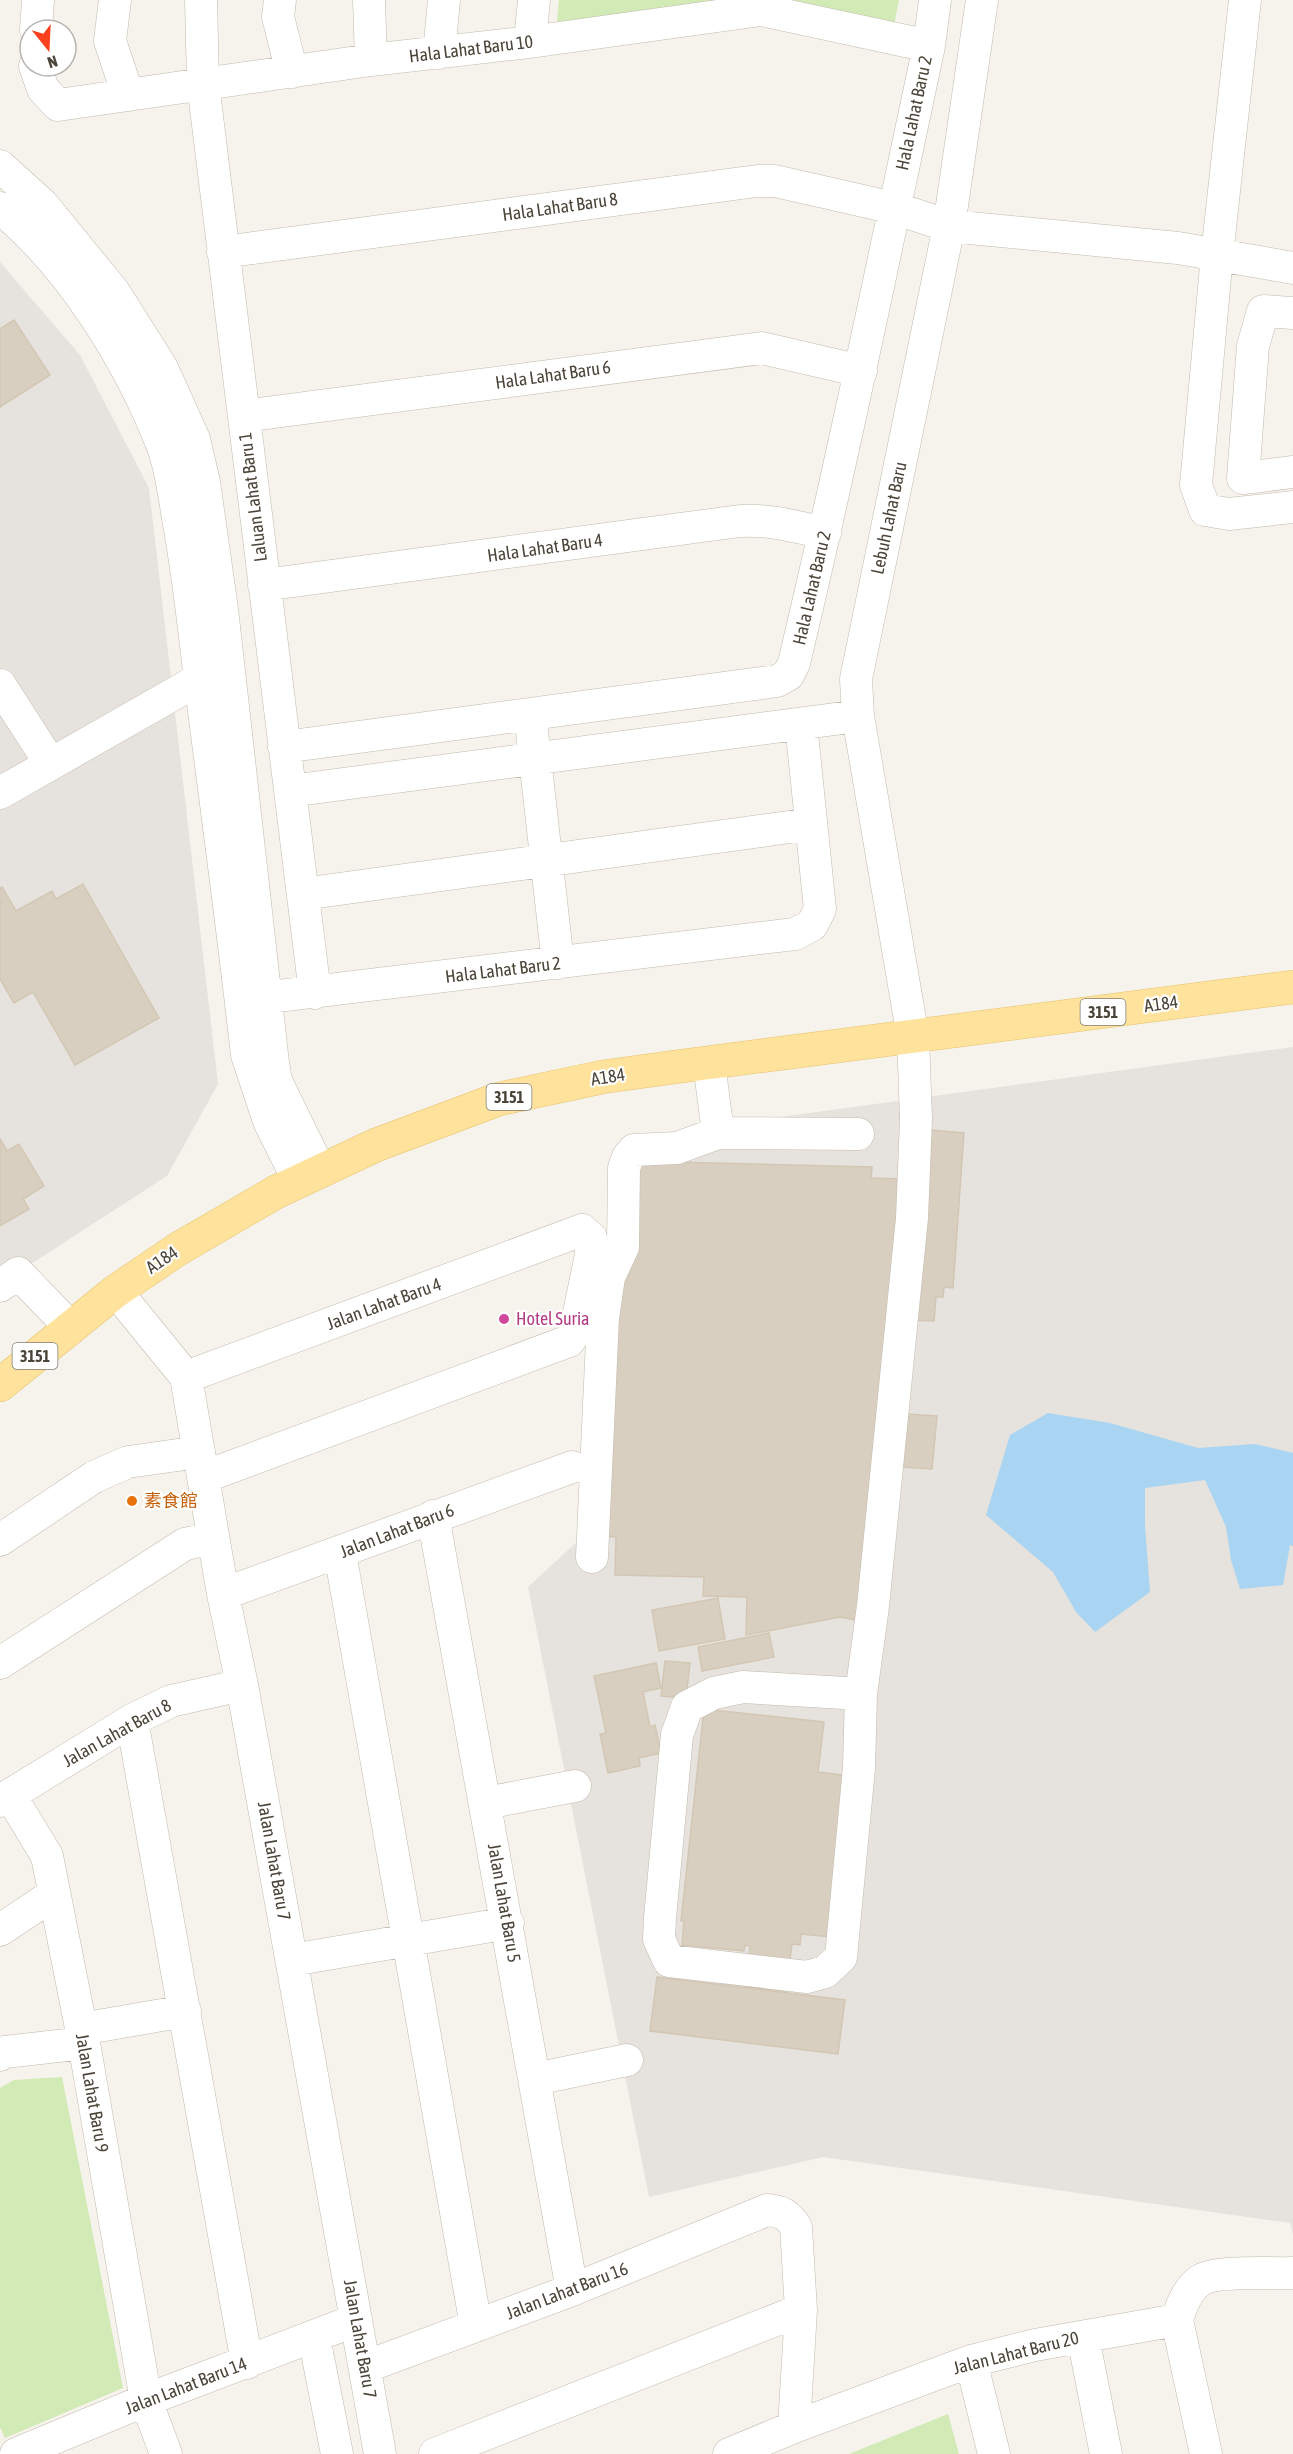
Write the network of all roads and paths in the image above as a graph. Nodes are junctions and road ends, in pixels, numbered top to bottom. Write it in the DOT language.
graph roads {
  1 [pos="38,0"];
  2 [pos="115,0"];
  3 [pos="201,0"];
  4 [pos="280,0"];
  5 [pos="369,0"];
  6 [pos="444,0"];
  7 [pos="534,0"];
  8 [pos="935,0"];
  9 [pos="982,0"];
  10 [pos="1245,0"];
  11 [pos="37,18"];
  12 [pos="530,42"];
  13 [pos="928,46"];
  14 [pos="439,52"];
  15 [pos="371,60"];
  16 [pos="292,72"];
  17 [pos="38,78"];
  18 [pos="203,84"];
  19 [pos="128,95"];
  20 [pos="0,166"];
  21 [pos="0,208"];
  22 [pos="894,208"];
  23 [pos="949,226"];
  24 [pos="223,252"];
  25 [pos="1217,255"];
  26 [pos="1293,268"];
  27 [pos="1293,313"];
  28 [pos="1210,336"];
  29 [pos="1253,346"];
  30 [pos="861,371"];
  31 [pos="244,416"];
  32 [pos="1293,472"];
  33 [pos="1293,507"];
  34 [pos="825,533"];
  35 [pos="264,585"];
  36 [pos="215,676"];
  37 [pos="0,685"];
  38 [pos="530,714"];
  39 [pos="858,716"];
  40 [pos="801,724"];
  41 [pos="284,747"];
  42 [pos="535,759"];
  43 [pos="50,763"];
  44 [pos="290,791"];
  45 [pos="0,793"];
  46 [pos="811,824"];
  47 [pos="546,861"];
  48 [pos="303,894"];
  49 [pos="558,963"];
  50 [pos="1293,987"];
  51 [pos="315,993"];
  52 [pos="253,999"];
  53 [pos="913,1037"];
  54 [pos="709,1063"];
  55 [pos="718,1133"];
  56 [pos="858,1134"];
  57 [pos="309,1176"];
  58 [pos="0,1286"];
  59 [pos="116,1291"];
  60 [pos="71,1328"];
  61 [pos="186,1377"];
  62 [pos="0,1385"];
  63 [pos="202,1465"];
  64 [pos="572,1467"];
  65 [pos="433,1516"];
  66 [pos="213,1538"];
  67 [pos="0,1540"];
  68 [pos="340,1553"];
  69 [pos="592,1557"];
  70 [pos="223,1594"];
  71 [pos="0,1663"];
  72 [pos="242,1685"];
  73 [pos="861,1694"];
  74 [pos="132,1720"];
  75 [pos="575,1786"];
  76 [pos="5,1798"];
  77 [pos="486,1803"];
  78 [pos="54,1894"];
  79 [pos="508,1923"];
  80 [pos="0,1930"];
  81 [pos="408,1940"];
  82 [pos="292,1960"];
  83 [pos="185,2011"];
  84 [pos="82,2036"];
  85 [pos="0,2055"];
  86 [pos="627,2061"];
  87 [pos="535,2079"];
  88 [pos="1293,2273"];
  89 [pos="572,2290"];
  90 [pos="801,2310"];
  91 [pos="356,2319"];
  92 [pos="1177,2320"];
  93 [pos="476,2326"];
  94 [pos="314,2337"];
  95 [pos="1083,2337"];
  96 [pos="971,2361"];
  97 [pos="247,2363"];
  98 [pos="365,2367"];
  99 [pos="146,2400"];
  100 [pos="794,2427"];
  101 [pos="16,2454"];
  102 [pos="166,2454"];
  103 [pos="337,2454"];
  104 [pos="380,2454"];
  105 [pos="435,2454"];
  106 [pos="729,2454"];
  107 [pos="994,2454"];
  108 [pos="1106,2454"];
  109 [pos="1206,2454"];
  1 -- 11 [label="street"];
  2 -- 19 [label="street"];
  3 -- 18 [label="street, Laluan Lahat Baru 1"];
  4 -- 16 [label="street"];
  5 -- 15 [label="street"];
  6 -- 14 [label="street"];
  7 -- 12 [label="street"];
  8 -- 13 [label="street, Hala Lahat Baru 2"];
  9 -- 23 [label="street, Lebuh Lahat Baru"];
  10 -- 25 [label="street"];
  12 -- 13 [label="street, Hala Lahat Baru 10"];
  12 -- 14 [label="street, Hala Lahat Baru 10"];
  13 -- 22 [label="street, Hala Lahat Baru 2"];
  14 -- 15 [label="street, Hala Lahat Baru 10"];
  15 -- 16 [label="street, Hala Lahat Baru 10"];
  16 -- 18 [label="street, Hala Lahat Baru 10"];
  17 -- 19 [label="street, Hala Lahat Baru 10"];
  18 -- 19 [label="street, Hala Lahat Baru 10"];
  18 -- 24 [label="street, Laluan Lahat Baru 1"];
  20 -- 36 [label="street"];
  21 -- 36 [label="street"];
  22 -- 23 [label="street, Hala Lahat Baru 8"];
  22 -- 24 [label="street, Hala Lahat Baru 8"];
  22 -- 30 [label="street, Hala Lahat Baru 2"];
  23 -- 25 [label="street, Hala Lahat Baru 8"];
  23 -- 39 [label="street, Lebuh Lahat Baru"];
  24 -- 31 [label="street, Laluan Lahat Baru 1"];
  25 -- 26 [label="street, Hala Lahat Baru 8"];
  25 -- 28 [label="street"];
  27 -- 29 [label="street"];
  28 -- 29 [label="street"];
  28 -- 33 [label="street"];
  29 -- 32 [label="street"];
  30 -- 31 [label="street, Hala Lahat Baru 6"];
  30 -- 34 [label="street, Hala Lahat Baru 2"];
  31 -- 35 [label="street, Laluan Lahat Baru 1"];
  34 -- 35 [label="street, Hala Lahat Baru 4"];
  34 -- 38 [label="street, Hala Lahat Baru 2"];
  35 -- 41 [label="street, Laluan Lahat Baru 1"];
  36 -- 43 [label="street"];
  36 -- 52 [label="street"];
  37 -- 43 [label="street"];
  38 -- 41 [label="street, Hala Lahat Baru 2"];
  38 -- 42 [label="street"];
  39 -- 40 [label="street"];
  39 -- 53 [label="street, Lebuh Lahat Baru"];
  40 -- 42 [label="street"];
  40 -- 46 [label="street, Hala Lahat Baru 2"];
  41 -- 44 [label="street, Laluan Lahat Baru 1"];
  42 -- 44 [label="street"];
  42 -- 47 [label="street"];
  43 -- 45 [label="street"];
  44 -- 48 [label="street, Laluan Lahat Baru 1"];
  46 -- 47 [label="street"];
  46 -- 49 [label="street, Hala Lahat Baru 2"];
  47 -- 48 [label="street"];
  47 -- 49 [label="street"];
  48 -- 51 [label="street, Laluan Lahat Baru 1"];
  49 -- 51 [label="street, Hala Lahat Baru 2"];
  50 -- 53 [label="main road, A184 / 3151"];
  51 -- 52 [label="street, Hala Lahat Baru 2"];
  52 -- 57 [label="street"];
  53 -- 54 [label="main road, A184 / 3151"];
  53 -- 73 [label="street, Lebuh Lahat Baru"];
  54 -- 55 [label="street"];
  54 -- 57 [label="main road, A184 / 3151"];
  55 -- 56 [label="street"];
  55 -- 69 [label="street"];
  57 -- 59 [label="main road, A184 / 3151"];
  58 -- 60 [label="street"];
  59 -- 60 [label="main road, A184 / 3151"];
  59 -- 61 [label="street, Jalan Lahat Baru 7"];
  60 -- 62 [label="main road, A184 / 3151"];
  61 -- 63 [label="street, Jalan Lahat Baru 7"];
  61 -- 63 [label="street, Jalan Lahat Baru 4"];
  63 -- 66 [label="street, Jalan Lahat Baru 7"];
  63 -- 67 [label="street"];
  64 -- 65 [label="street, Jalan Lahat Baru 6"];
  65 -- 68 [label="street, Jalan Lahat Baru 6"];
  65 -- 77 [label="street, Jalan Lahat Baru 5"];
  66 -- 70 [label="street, Jalan Lahat Baru 7"];
  66 -- 71 [label="street"];
  68 -- 70 [label="street, Jalan Lahat Baru 6"];
  68 -- 81 [label="street"];
  70 -- 72 [label="street, Jalan Lahat Baru 7"];
  72 -- 74 [label="street, Jalan Lahat Baru 8"];
  72 -- 82 [label="street, Jalan Lahat Baru 7"];
  73 -- 73 [label="street, Lebuh Lahat Baru"];
  74 -- 76 [label="street, Jalan Lahat Baru 8"];
  74 -- 83 [label="street"];
  75 -- 77 [label="street"];
  76 -- 78 [label="street, Jalan Lahat Baru 9"];
  77 -- 79 [label="street, Jalan Lahat Baru 5"];
  78 -- 80 [label="street"];
  78 -- 84 [label="street, Jalan Lahat Baru 9"];
  79 -- 81 [label="street"];
  79 -- 87 [label="street, Jalan Lahat Baru 5"];
  81 -- 82 [label="street"];
  81 -- 93 [label="street"];
  82 -- 91 [label="street, Jalan Lahat Baru 7"];
  83 -- 84 [label="street"];
  83 -- 97 [label="street"];
  84 -- 85 [label="street"];
  84 -- 99 [label="street, Jalan Lahat Baru 9"];
  86 -- 87 [label="street"];
  87 -- 89 [label="street, Jalan Lahat Baru 5"];
  88 -- 92 [label="street"];
  89 -- 90 [label="street, Jalan Lahat Baru 16"];
  89 -- 93 [label="street, Jalan Lahat Baru 16"];
  90 -- 100 [label="street"];
  90 -- 105 [label="street"];
  91 -- 94 [label="street, Jalan Lahat Baru 14"];
  91 -- 98 [label="street, Jalan Lahat Baru 7"];
  92 -- 95 [label="street, Jalan Lahat Baru 20"];
  92 -- 109 [label="street"];
  93 -- 98 [label="street, Jalan Lahat Baru 16"];
  94 -- 97 [label="street, Jalan Lahat Baru 14"];
  94 -- 103 [label="street"];
  95 -- 96 [label="street, Jalan Lahat Baru 20"];
  95 -- 108 [label="street"];
  96 -- 100 [label="street, Jalan Lahat Baru 20"];
  96 -- 107 [label="street"];
  97 -- 99 [label="street, Jalan Lahat Baru 14"];
  98 -- 104 [label="street, Jalan Lahat Baru 7"];
  99 -- 101 [label="street, Jalan Lahat Baru 14"];
  99 -- 102 [label="street, Jalan Lahat Baru 9"];
  100 -- 106 [label="street, Jalan Lahat Baru 20"];
}
